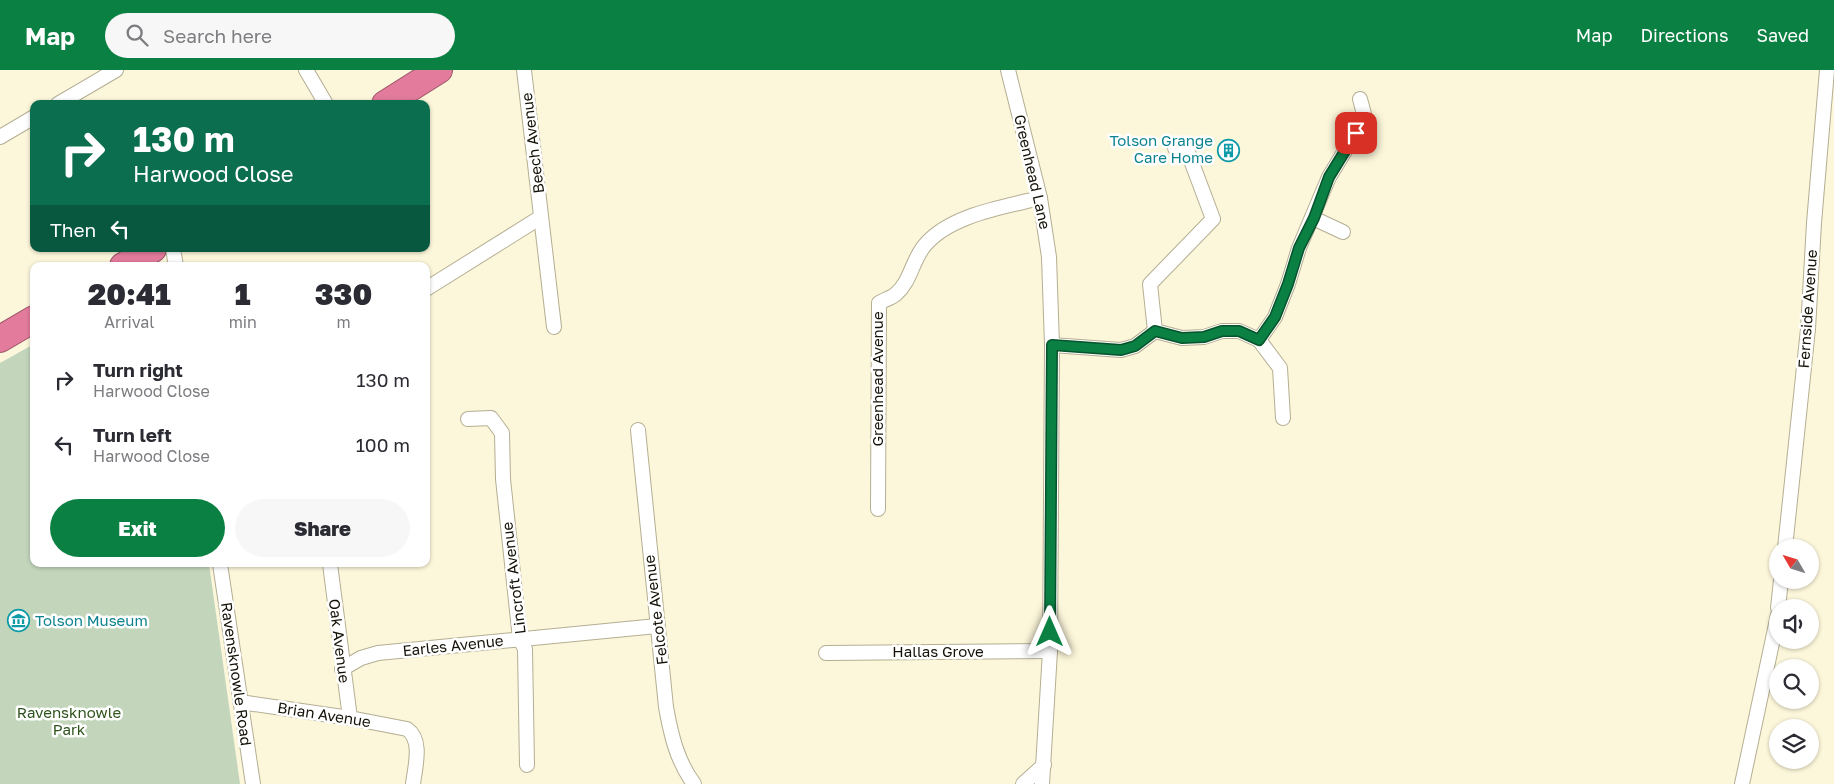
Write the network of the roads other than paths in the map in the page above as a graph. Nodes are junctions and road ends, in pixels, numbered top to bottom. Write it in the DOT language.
graph roads {
  1 [pos="116,70"];
  2 [pos="306,70"];
  3 [pos="440,70"];
  4 [pos="524,70"];
  5 [pos="1008,70"];
  6 [pos="1827,70"];
  7 [pos="1360,99"];
  8 [pos="65,100"];
  9 [pos="324,100"];
  10 [pos="391,100"];
  11 [pos="30,120"];
  12 [pos="0,137"];
  13 [pos="1175,148"];
  14 [pos="1040,198"];
  15 [pos="541,217"];
  16 [pos="1314,218"];
  17 [pos="1343,232"];
  18 [pos="148,252"];
  19 [pos="130,262"];
  20 [pos="430,286"];
  21 [pos="30,321"];
  22 [pos="554,327"];
  23 [pos="1155,331"];
  24 [pos="0,339"];
  25 [pos="1259,340"];
  26 [pos="1052,345"];
  27 [pos="1283,418"];
  28 [pos="468,419"];
  29 [pos="638,430"];
  30 [pos="878,509"];
  31 [pos="1786,539"];
  32 [pos="220,567"];
  33 [pos="330,567"];
  34 [pos="657,626"];
  35 [pos="520,639"];
  36 [pos="1771,649"];
  37 [pos="1050,651"];
  38 [pos="826,652"];
  39 [pos="342,669"];
  40 [pos="240,702"];
  41 [pos="350,718"];
  42 [pos="527,764"];
  43 [pos="1044,765"];
  44 [pos="253,784"];
  45 [pos="413,784"];
  46 [pos="694,784"];
  47 [pos="1023,784"];
  48 [pos="1042,784"];
  49 [pos="1742,784"];
  1 -- 8 [label="street"];
  2 -- 9 [label="street"];
  3 -- 10 [label="highway"];
  4 -- 15 [label="street, Beech Avenue"];
  5 -- 14 [label="street, Greenhead Lane"];
  6 -- 31 [label="street, Fernside Avenue"];
  7 -- 16 [label="street"];
  11 -- 12 [label="street"];
  13 -- 23 [label="street"];
  14 -- 26 [label="street, Greenhead Lane"];
  14 -- 30 [label="street, Greenhead Avenue"];
  15 -- 20 [label="street"];
  15 -- 22 [label="street, Beech Avenue"];
  16 -- 17 [label="street"];
  16 -- 25 [label="street"];
  18 -- 19 [label="highway"];
  21 -- 24 [label="highway"];
  23 -- 25 [label="street"];
  23 -- 26 [label="street"];
  25 -- 27 [label="street"];
  26 -- 37 [label="street, Greenhead Lane"];
  28 -- 35 [label="street, Lincroft Avenue"];
  29 -- 34 [label="street, Felcote Avenue"];
  32 -- 40 [label="street, Ravensknowle Road"];
  33 -- 39 [label="street, Oak Avenue"];
  34 -- 35 [label="street, Earles Avenue"];
  34 -- 46 [label="street, Felcote Avenue"];
  35 -- 39 [label="street, Earles Avenue"];
  35 -- 42 [label="street, Lincroft Avenue"];
  36 -- 49 [label="street"];
  37 -- 38 [label="street, Hallas Grove"];
  37 -- 43 [label="street, Greenhead Lane"];
  39 -- 41 [label="street, Oak Avenue"];
  40 -- 41 [label="street, Brian Avenue"];
  40 -- 44 [label="street, Ravensknowle Road"];
  41 -- 45 [label="street, Brian Avenue"];
  43 -- 47 [label="street"];
  43 -- 48 [label="street, Greenhead Lane"];
}
